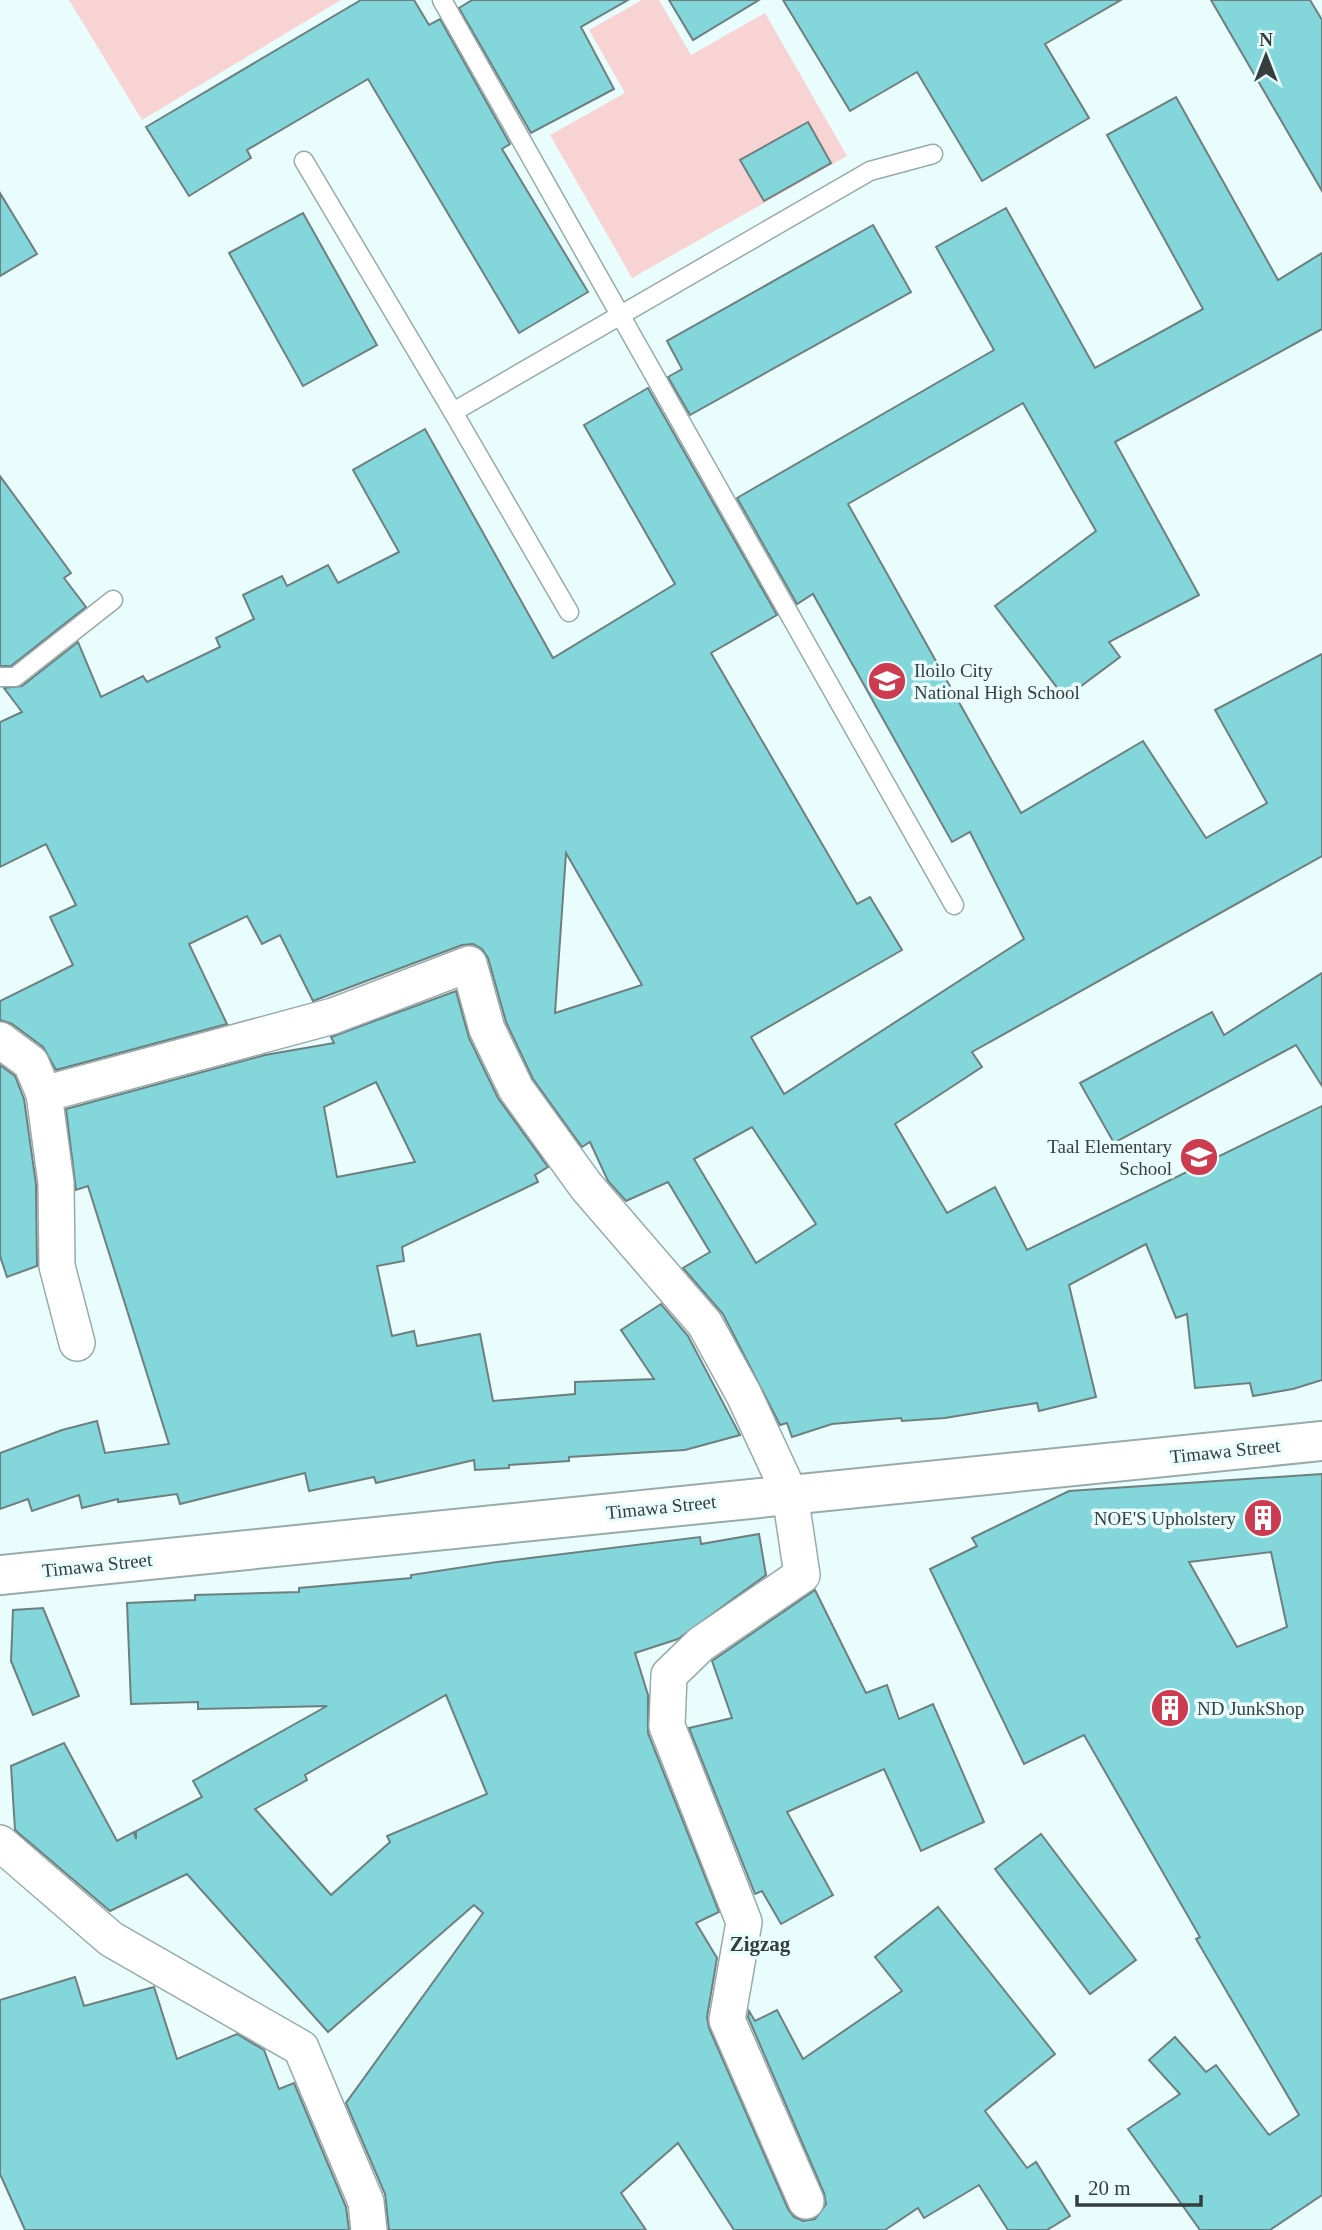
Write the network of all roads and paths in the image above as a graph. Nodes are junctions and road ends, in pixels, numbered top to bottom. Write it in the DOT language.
graph roads {
  1 [pos="442,0"];
  2 [pos="933,154"];
  3 [pos="304,161"];
  4 [pos="620,315"];
  5 [pos="453,412"];
  6 [pos="113,600"];
  7 [pos="569,612"];
  8 [pos="0,677"];
  9 [pos="954,905"];
  10 [pos="0,1040"];
  11 [pos="44,1094"];
  12 [pos="77,1343"];
  13 [pos="1322,1441"];
  14 [pos="790,1494"];
  15 [pos="0,1575"];
  16 [pos="0,1843"];
  17 [pos="806,2201"];
  18 [pos="369,2230"];
  1 -- 4 [label="lane"];
  2 -- 4 [label="lane"];
  3 -- 5 [label="lane"];
  4 -- 5 [label="lane"];
  4 -- 9 [label="lane"];
  5 -- 7 [label="lane"];
  6 -- 8 [label="lane"];
  10 -- 11 [label="street"];
  11 -- 12 [label="street"];
  11 -- 14 [label="street"];
  13 -- 14 [label="street, Timawa Street"];
  14 -- 15 [label="street, Timawa Street"];
  14 -- 17 [label="street"];
  16 -- 18 [label="street"];
}
